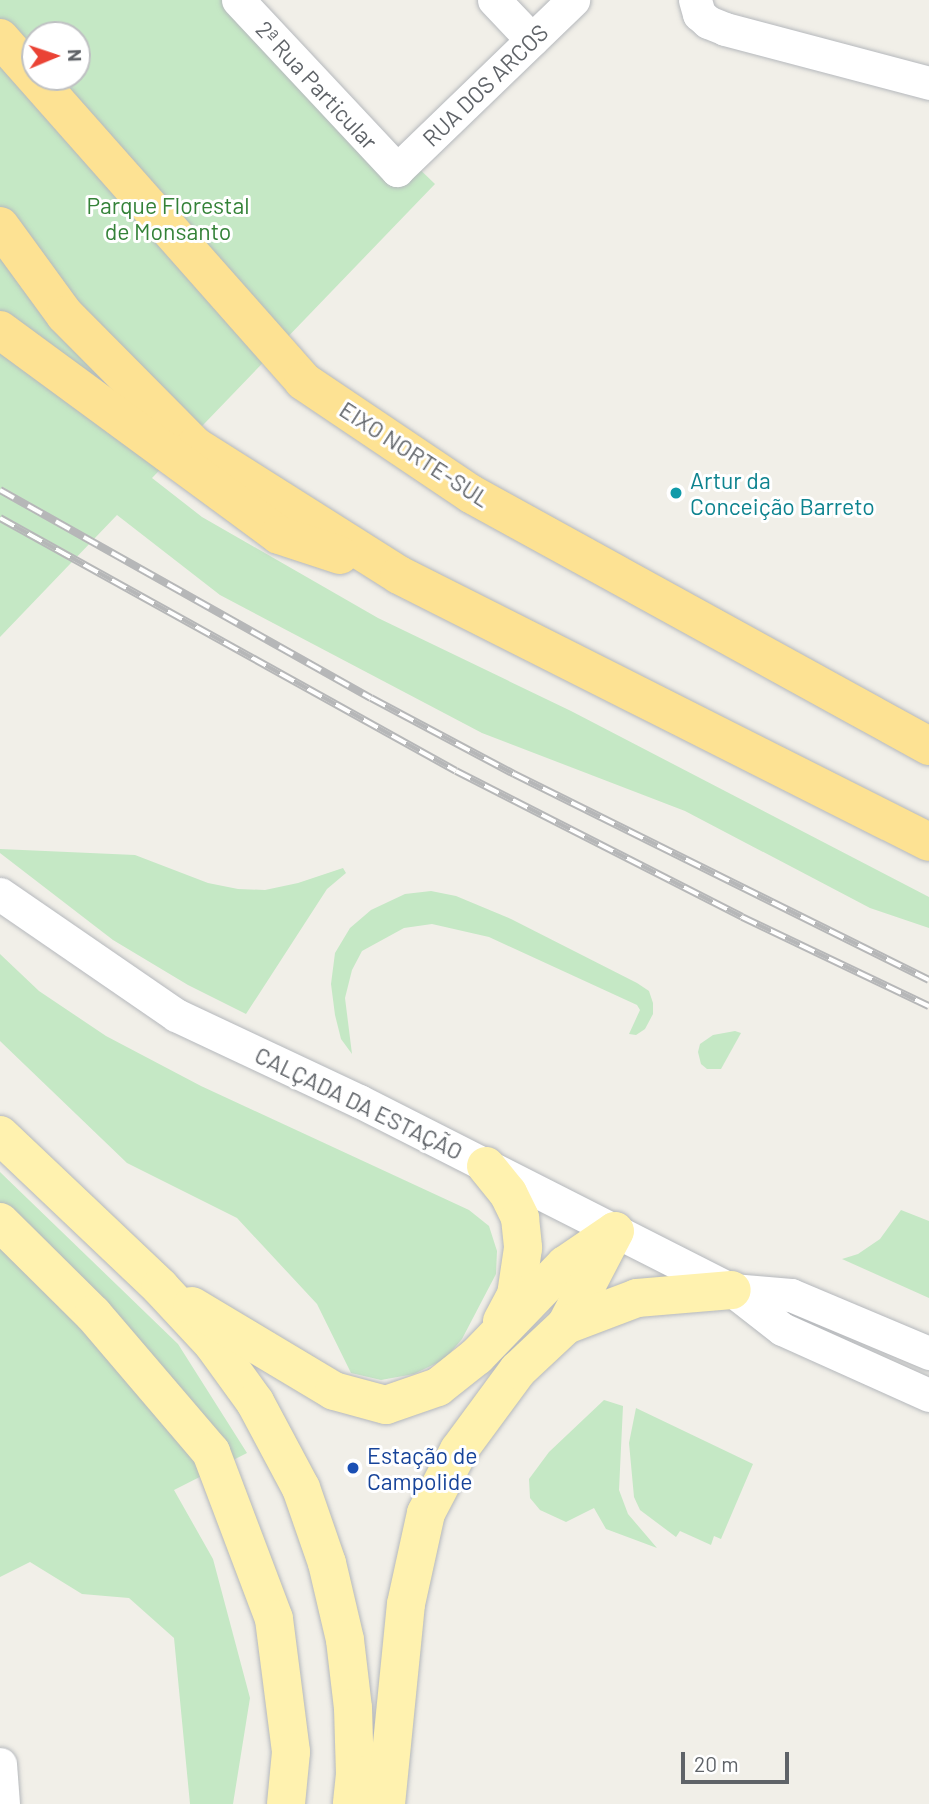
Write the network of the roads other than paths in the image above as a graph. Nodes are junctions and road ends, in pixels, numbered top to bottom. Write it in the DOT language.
graph roads {
  1 [pos="238,0"];
  2 [pos="494,0"];
  3 [pos="573,0"];
  4 [pos="695,2"];
  5 [pos="0,38"];
  6 [pos="532,40"];
  7 [pos="929,83"];
  8 [pos="397,170"];
  9 [pos="0,226"];
  10 [pos="0,330"];
  11 [pos="398,575"];
  12 [pos="929,746"];
  13 [pos="929,842"];
  14 [pos="0,894"];
  15 [pos="0,1135"];
  16 [pos="486,1166"];
  17 [pos="0,1222"];
  18 [pos="615,1231"];
  19 [pos="160,1287"];
  20 [pos="732,1290"];
  21 [pos="566,1325"];
  22 [pos="491,1342"];
  23 [pos="929,1353"];
  24 [pos="929,1395"];
  25 [pos="0,1764"];
  26 [pos="3,1804"];
  27 [pos="286,1804"];
  28 [pos="352,1804"];
  29 [pos="386,1804"];
  1 -- 8 [label="street, 2ª Rua Particular"];
  2 -- 6 [label="street"];
  3 -- 6 [label="street, RUA DOS ARCOS"];
  4 -- 7 [label="street"];
  5 -- 12 [label="highway, EIXO NORTE-SUL"];
  6 -- 8 [label="street, RUA DOS ARCOS"];
  9 -- 11 [label="highway"];
  10 -- 11 [label="highway"];
  11 -- 13 [label="highway"];
  14 -- 16 [label="street, CALÇADA DA ESTAÇÃO"];
  15 -- 19 [label="main road"];
  16 -- 18 [label="street, CALÇADA DA ESTAÇÃO"];
  16 -- 22 [label="main road"];
  17 -- 27 [label="main road"];
  18 -- 20 [label="street, CALÇADA DA ESTAÇÃO"];
  18 -- 21 [label="main road"];
  18 -- 22 [label="main road"];
  19 -- 22 [label="main road"];
  19 -- 28 [label="main road"];
  20 -- 21 [label="main road"];
  20 -- 23 [label="street, CALÇADA DA ESTAÇÃO"];
  20 -- 24 [label="street, CALÇADA DA ESTAÇÃO"];
  21 -- 29 [label="main road"];
  25 -- 26 [label="street"];
}
